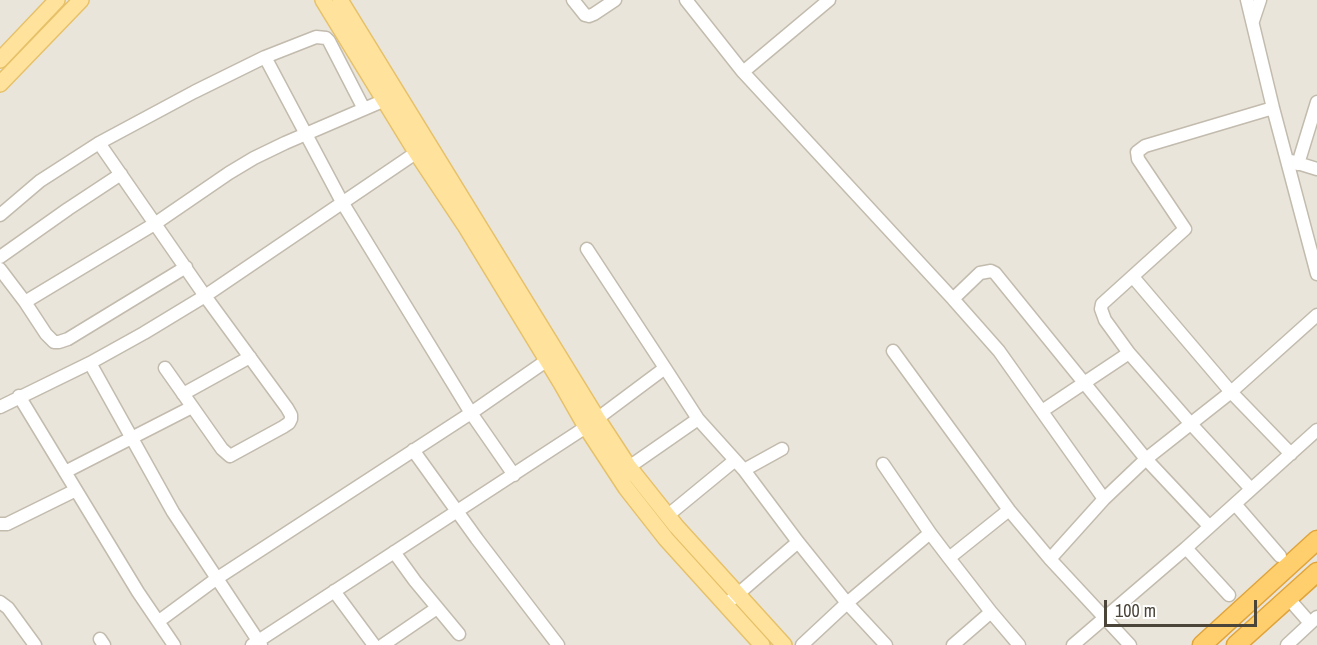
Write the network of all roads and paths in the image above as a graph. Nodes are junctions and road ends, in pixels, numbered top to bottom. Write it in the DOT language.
graph roads {
  1 [pos="57,0"];
  2 [pos="81,0"];
  3 [pos="324,0"];
  4 [pos="340,0"];
  5 [pos="573,0"];
  6 [pos="615,0"];
  7 [pos="686,0"];
  8 [pos="830,0"];
  9 [pos="1247,0"];
  10 [pos="1260,0"];
  11 [pos="1253,21"];
  12 [pos="265,57"];
  13 [pos="0,60"];
  14 [pos="743,72"];
  15 [pos="0,84"];
  16 [pos="385,100"];
  17 [pos="1317,102"];
  18 [pos="1273,108"];
  19 [pos="364,109"];
  20 [pos="307,134"];
  21 [pos="99,143"];
  22 [pos="422,148"];
  23 [pos="1293,162"];
  24 [pos="1317,170"];
  25 [pos="122,174"];
  26 [pos="342,202"];
  27 [pos="0,215"];
  28 [pos="156,223"];
  29 [pos="587,249"];
  30 [pos="1314,251"];
  31 [pos="0,257"];
  32 [pos="186,267"];
  33 [pos="0,269"];
  34 [pos="1317,274"];
  35 [pos="1133,277"];
  36 [pos="205,296"];
  37 [pos="953,299"];
  38 [pos="26,302"];
  39 [pos="1317,315"];
  40 [pos="893,351"];
  41 [pos="1129,353"];
  42 [pos="250,357"];
  43 [pos="546,361"];
  44 [pos="90,363"];
  45 [pos="165,368"];
  46 [pos="665,368"];
  47 [pos="1084,383"];
  48 [pos="1231,392"];
  49 [pos="183,394"];
  50 [pos="19,396"];
  51 [pos="0,406"];
  52 [pos="192,406"];
  53 [pos="1042,411"];
  54 [pos="471,413"];
  55 [pos="698,419"];
  56 [pos="591,422"];
  57 [pos="1191,424"];
  58 [pos="1317,430"];
  59 [pos="132,437"];
  60 [pos="782,449"];
  61 [pos="413,450"];
  62 [pos="1291,454"];
  63 [pos="1146,459"];
  64 [pos="734,461"];
  65 [pos="883,464"];
  66 [pos="630,467"];
  67 [pos="744,470"];
  68 [pos="65,472"];
  69 [pos="514,475"];
  70 [pos="1251,489"];
  71 [pos="76,490"];
  72 [pos="1104,499"];
  73 [pos="1234,504"];
  74 [pos="1010,510"];
  75 [pos="456,511"];
  76 [pos="667,516"];
  77 [pos="0,524"];
  78 [pos="1209,526"];
  79 [pos="930,533"];
  80 [pos="1317,540"];
  81 [pos="798,542"];
  82 [pos="1186,548"];
  83 [pos="394,552"];
  84 [pos="1280,556"];
  85 [pos="949,558"];
  86 [pos="1050,559"];
  87 [pos="1317,572"];
  88 [pos="216,579"];
  89 [pos="334,591"];
  90 [pos="738,595"];
  91 [pos="1229,595"];
  92 [pos="1288,598"];
  93 [pos="0,602"];
  94 [pos="847,603"];
  95 [pos="725,605"];
  96 [pos="437,608"];
  97 [pos="991,612"];
  98 [pos="1106,618"];
  99 [pos="1315,619"];
  100 [pos="159,621"];
  101 [pos="459,634"];
  102 [pos="257,644"];
  103 [pos="35,645"];
  104 [pos="174,645"];
  105 [pos="374,645"];
  106 [pos="383,645"];
  107 [pos="558,645"];
  108 [pos="762,645"];
  109 [pos="784,645"];
  110 [pos="802,645"];
  111 [pos="886,645"];
  112 [pos="953,645"];
  113 [pos="1019,645"];
  114 [pos="1073,645"];
  115 [pos="1130,645"];
  116 [pos="1202,645"];
  117 [pos="1236,645"];
  118 [pos="1287,645"];
  1 -- 13 [label="main road"];
  2 -- 15 [label="main road"];
  3 -- 16 [label="main road"];
  4 -- 22 [label="main road"];
  5 -- 6 [label="street"];
  7 -- 14 [label="street"];
  8 -- 14 [label="street"];
  9 -- 11 [label="street"];
  10 -- 11 [label="street"];
  11 -- 18 [label="street"];
  12 -- 19 [label="street"];
  12 -- 20 [label="street"];
  12 -- 21 [label="street"];
  14 -- 37 [label="street"];
  16 -- 19 [label="street"];
  16 -- 22 [label="main road"];
  17 -- 23 [label="street"];
  18 -- 23 [label="street"];
  18 -- 35 [label="street"];
  19 -- 20 [label="street"];
  20 -- 26 [label="street"];
  20 -- 28 [label="street"];
  21 -- 25 [label="street"];
  21 -- 27 [label="street"];
  22 -- 26 [label="street"];
  22 -- 43 [label="main road"];
  22 -- 56 [label="main road"];
  23 -- 24 [label="street"];
  23 -- 30 [label="street"];
  25 -- 28 [label="street"];
  25 -- 31 [label="street"];
  26 -- 36 [label="street"];
  26 -- 54 [label="street"];
  28 -- 32 [label="street"];
  28 -- 38 [label="street"];
  29 -- 46 [label="street"];
  30 -- 34 [label="street"];
  32 -- 36 [label="street"];
  32 -- 38 [label="street"];
  33 -- 38 [label="street"];
  35 -- 41 [label="street"];
  35 -- 48 [label="street"];
  36 -- 42 [label="street"];
  36 -- 44 [label="street"];
  37 -- 47 [label="street"];
  37 -- 53 [label="street"];
  39 -- 48 [label="street"];
  40 -- 74 [label="street"];
  41 -- 47 [label="street"];
  41 -- 57 [label="street"];
  42 -- 49 [label="street"];
  42 -- 52 [label="street"];
  43 -- 54 [label="street"];
  43 -- 56 [label="main road"];
  44 -- 50 [label="street"];
  44 -- 59 [label="street"];
  45 -- 49 [label="street"];
  46 -- 55 [label="street"];
  46 -- 56 [label="street"];
  47 -- 53 [label="street"];
  47 -- 63 [label="street"];
  48 -- 57 [label="street"];
  48 -- 62 [label="street"];
  49 -- 52 [label="street"];
  50 -- 51 [label="street"];
  50 -- 68 [label="street"];
  52 -- 59 [label="street"];
  53 -- 72 [label="street"];
  54 -- 61 [label="street"];
  54 -- 69 [label="street"];
  55 -- 64 [label="street"];
  55 -- 66 [label="street"];
  56 -- 66 [label="main road"];
  56 -- 69 [label="street"];
  56 -- 95 [label="main road"];
  57 -- 63 [label="street"];
  57 -- 70 [label="street"];
  58 -- 62 [label="street"];
  59 -- 68 [label="street"];
  59 -- 88 [label="street"];
  60 -- 67 [label="street"];
  61 -- 75 [label="street"];
  61 -- 88 [label="street"];
  62 -- 70 [label="street"];
  63 -- 72 [label="street"];
  63 -- 78 [label="street"];
  64 -- 67 [label="street"];
  64 -- 76 [label="street"];
  65 -- 79 [label="street"];
  66 -- 76 [label="main road"];
  67 -- 81 [label="street"];
  68 -- 71 [label="street"];
  69 -- 75 [label="street"];
  70 -- 73 [label="street"];
  71 -- 77 [label="street"];
  71 -- 100 [label="street"];
  72 -- 86 [label="street"];
  73 -- 78 [label="street"];
  73 -- 84 [label="street"];
  74 -- 85 [label="street"];
  74 -- 86 [label="street"];
  75 -- 83 [label="street"];
  75 -- 107 [label="street"];
  76 -- 90 [label="main road"];
  78 -- 82 [label="street"];
  79 -- 85 [label="street"];
  79 -- 94 [label="street"];
  80 -- 116 [label="highway"];
  81 -- 90 [label="street"];
  81 -- 94 [label="street"];
  82 -- 91 [label="street"];
  82 -- 98 [label="street"];
  83 -- 89 [label="street"];
  83 -- 96 [label="street"];
  85 -- 97 [label="street"];
  86 -- 98 [label="street"];
  87 -- 92 [label="highway"];
  88 -- 100 [label="street"];
  88 -- 102 [label="street"];
  89 -- 102 [label="street"];
  89 -- 105 [label="street"];
  90 -- 95 [label="street"];
  90 -- 109 [label="main road"];
  92 -- 99 [label="street"];
  92 -- 117 [label="highway"];
  93 -- 103 [label="street"];
  94 -- 110 [label="street"];
  94 -- 111 [label="street"];
  95 -- 108 [label="main road"];
  96 -- 101 [label="street"];
  96 -- 106 [label="street"];
  97 -- 112 [label="street"];
  97 -- 113 [label="street"];
  98 -- 114 [label="street"];
  98 -- 115 [label="street"];
  99 -- 118 [label="street"];
  100 -- 104 [label="street"];
}
